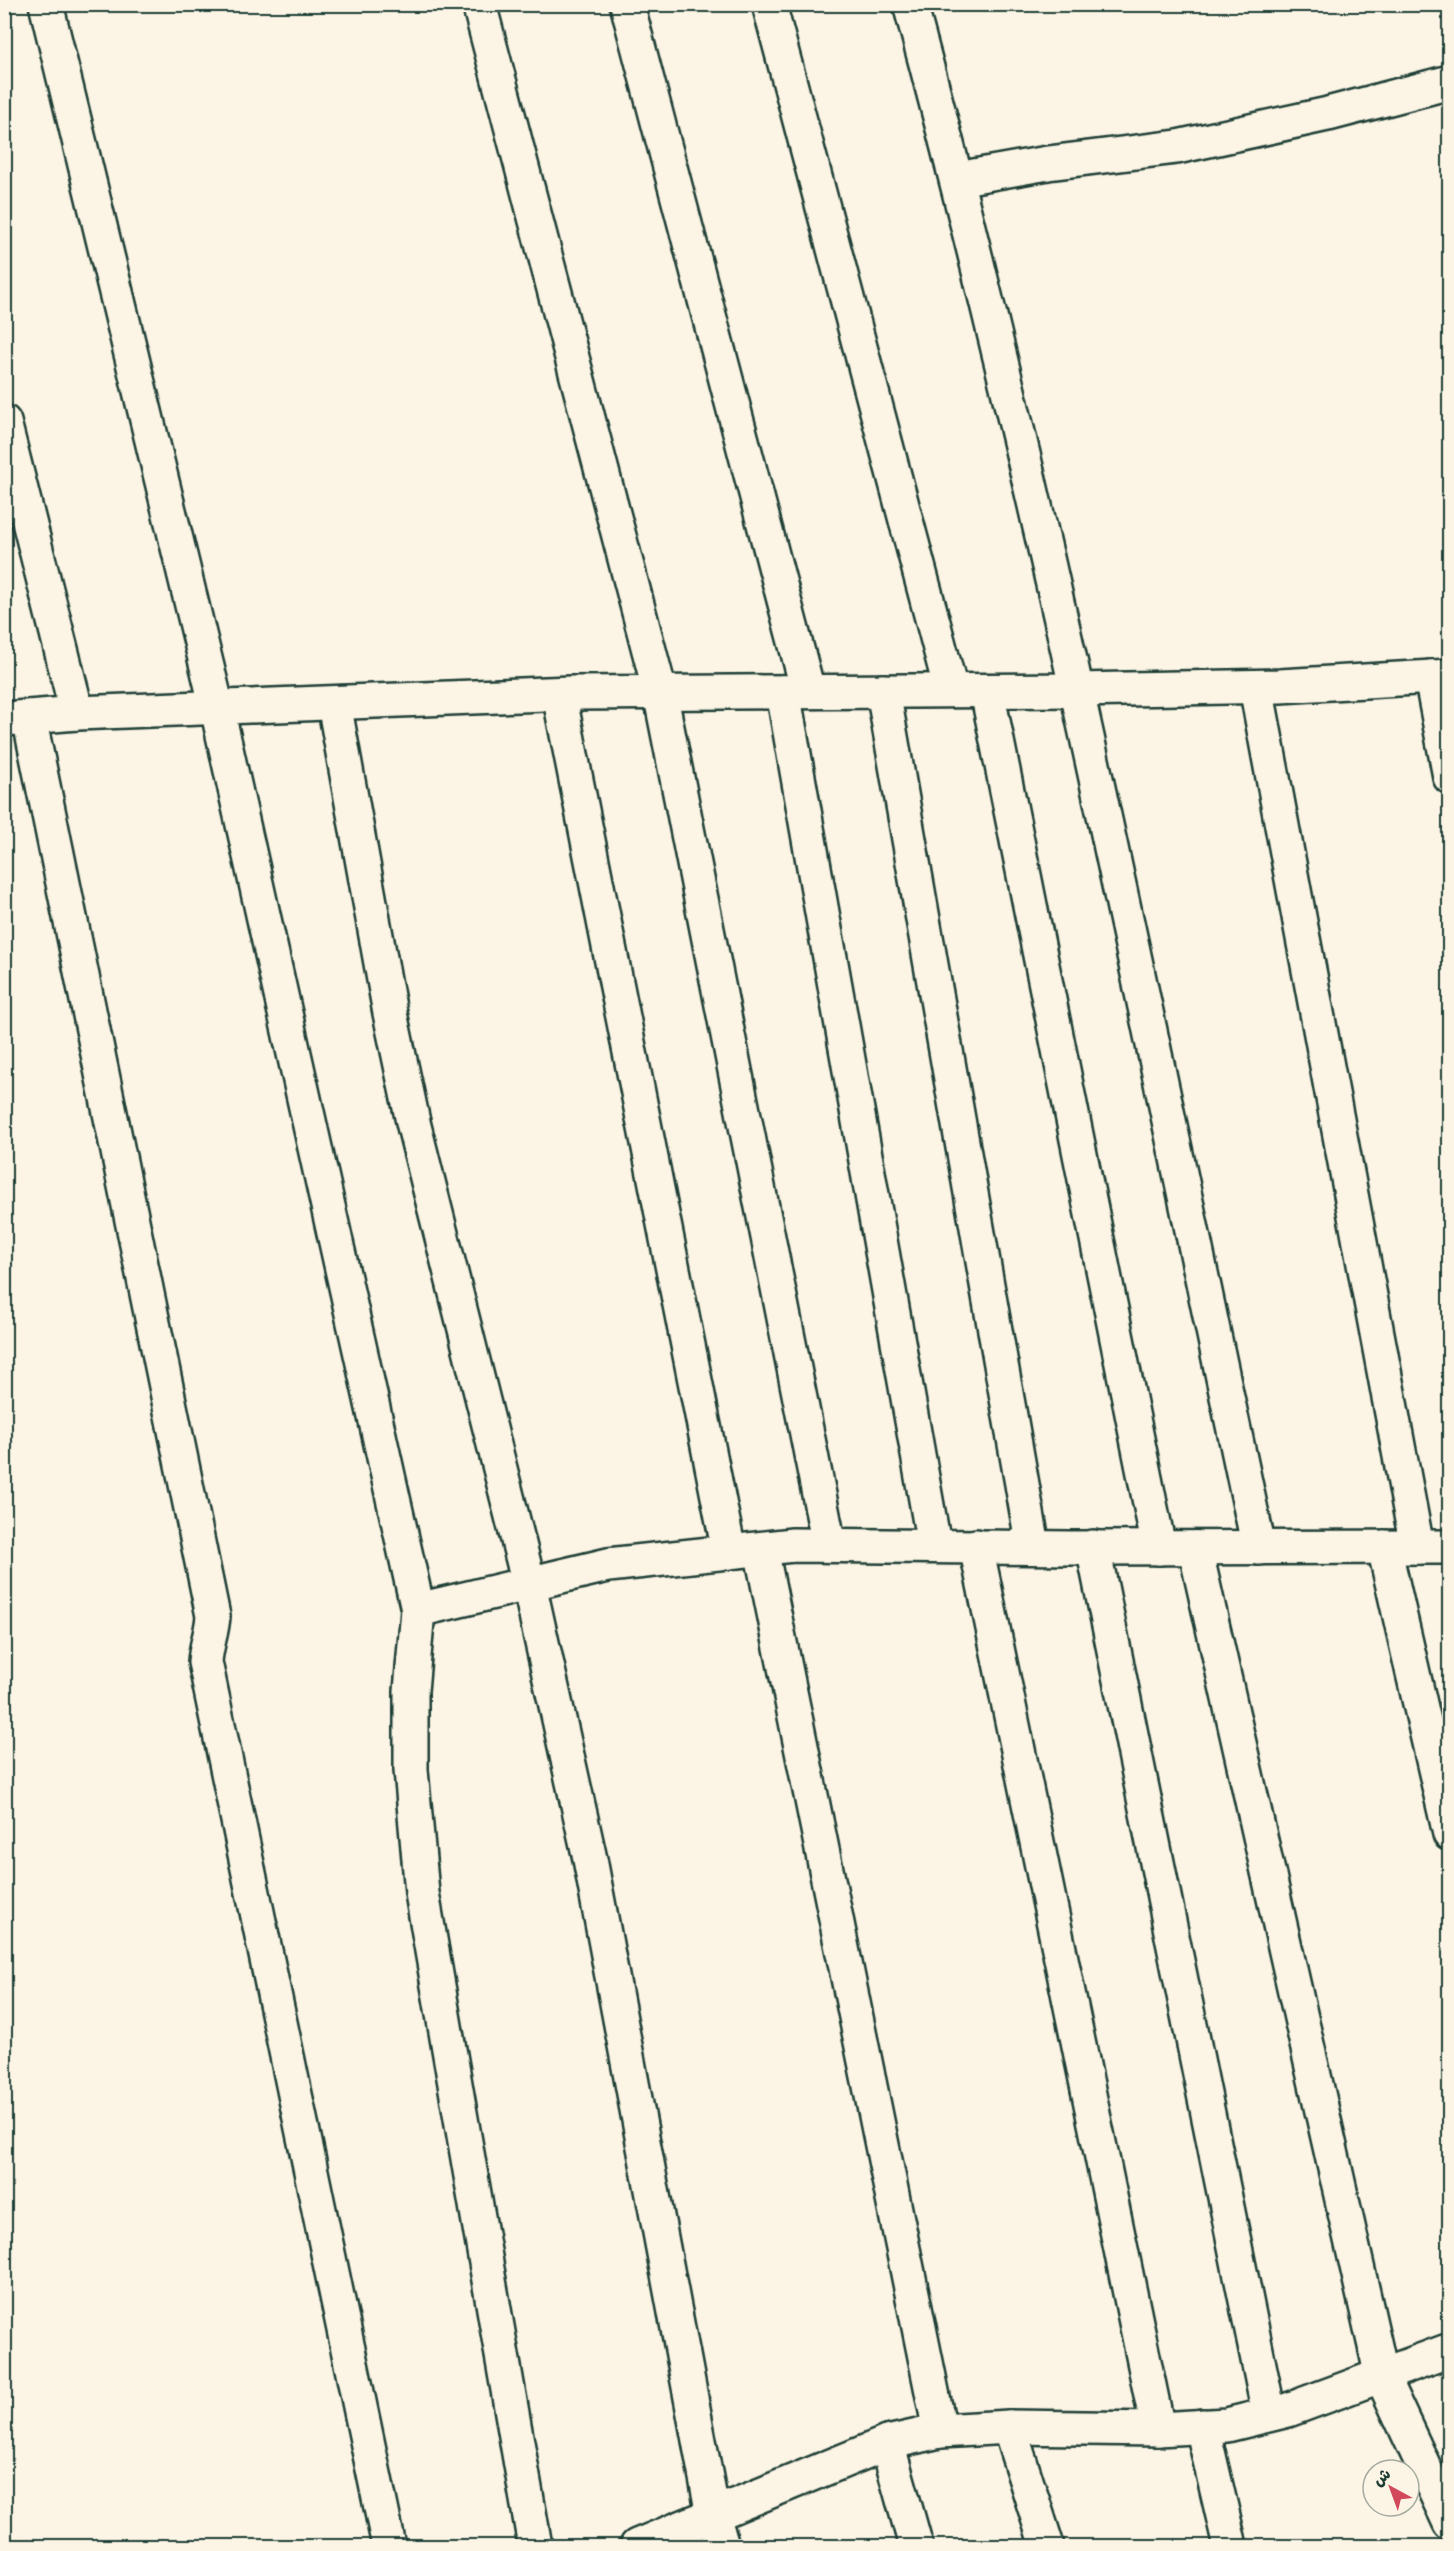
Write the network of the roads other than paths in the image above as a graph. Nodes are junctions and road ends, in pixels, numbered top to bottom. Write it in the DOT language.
graph roads {
  1 [pos="46,4"];
  2 [pos="479,4"];
  3 [pos="627,4"];
  4 [pos="769,4"];
  5 [pos="909,4"];
  6 [pos="1449,82"];
  7 [pos="957,179"];
  8 [pos="4,422"];
  9 [pos="1440,676"];
  10 [pos="1256,687"];
  11 [pos="951,690"];
  12 [pos="1077,690"];
  13 [pos="883,691"];
  14 [pos="987,691"];
  15 [pos="660,692"];
  16 [pos="796,692"];
  17 [pos="559,694"];
  18 [pos="334,703"];
  19 [pos="217,708"];
  20 [pos="77,713"];
  21 [pos="17,718"];
  22 [pos="1449,777"];
  23 [pos="829,1545"];
  24 [pos="934,1545"];
  25 [pos="976,1546"];
  26 [pos="1033,1547"];
  27 [pos="1093,1547"];
  28 [pos="1384,1547"];
  29 [pos="1417,1547"];
  30 [pos="1449,1547"];
  31 [pos="761,1548"];
  32 [pos="1159,1548"];
  33 [pos="1195,1548"];
  34 [pos="1258,1548"];
  35 [pos="729,1552"];
  36 [pos="530,1584"];
  37 [pos="418,1610"];
  38 [pos="1449,1834"];
  39 [pos="1449,2350"];
  40 [pos="1382,2376"];
  41 [pos="1269,2414"];
  42 [pos="1202,2426"];
  43 [pos="1009,2427"];
  44 [pos="1158,2429"];
  45 [pos="940,2431"];
  46 [pos="887,2443"];
  47 [pos="713,2515"];
  48 [pos="1449,2523"];
  49 [pos="389,2547"];
  50 [pos="536,2547"];
  51 [pos="636,2547"];
  52 [pos="722,2547"];
  53 [pos="916,2547"];
  54 [pos="1047,2547"];
  55 [pos="1230,2547"];
  1 -- 19 [label="street"];
  2 -- 15 [label="street"];
  3 -- 16 [label="street"];
  4 -- 11 [label="street"];
  5 -- 7 [label="street"];
  6 -- 7 [label="street"];
  7 -- 12 [label="street"];
  8 -- 20 [label="street"];
  9 -- 10 [label="street"];
  9 -- 22 [label="street"];
  10 -- 12 [label="street"];
  10 -- 29 [label="street"];
  11 -- 13 [label="street"];
  11 -- 14 [label="street"];
  12 -- 14 [label="street"];
  12 -- 34 [label="street"];
  13 -- 16 [label="street"];
  13 -- 26 [label="street"];
  14 -- 32 [label="street"];
  15 -- 16 [label="street"];
  15 -- 17 [label="street"];
  15 -- 23 [label="street"];
  16 -- 24 [label="street"];
  17 -- 18 [label="street"];
  17 -- 35 [label="street"];
  18 -- 19 [label="street"];
  18 -- 36 [label="street"];
  19 -- 20 [label="street"];
  19 -- 37 [label="street"];
  20 -- 21 [label="street"];
  21 -- 49 [label="street"];
  23 -- 24 [label="street"];
  23 -- 31 [label="street"];
  24 -- 25 [label="street"];
  25 -- 26 [label="street"];
  25 -- 44 [label="street"];
  26 -- 27 [label="street"];
  27 -- 32 [label="street"];
  27 -- 41 [label="street"];
  28 -- 29 [label="street"];
  28 -- 34 [label="street"];
  28 -- 38 [label="street"];
  29 -- 30 [label="street"];
  31 -- 35 [label="street"];
  31 -- 45 [label="street"];
  32 -- 33 [label="street"];
  33 -- 34 [label="street"];
  33 -- 40 [label="street"];
  35 -- 36 [label="street"];
  36 -- 37 [label="street"];
  36 -- 47 [label="street"];
  37 -- 50 [label="street"];
  39 -- 40 [label="street"];
  40 -- 41 [label="street"];
  40 -- 48 [label="street"];
  41 -- 42 [label="street"];
  42 -- 44 [label="street"];
  42 -- 55 [label="street"];
  43 -- 44 [label="street"];
  43 -- 45 [label="street"];
  43 -- 54 [label="street"];
  45 -- 46 [label="street"];
  46 -- 47 [label="street"];
  46 -- 53 [label="street"];
  47 -- 51 [label="street"];
  47 -- 52 [label="street"];
}
